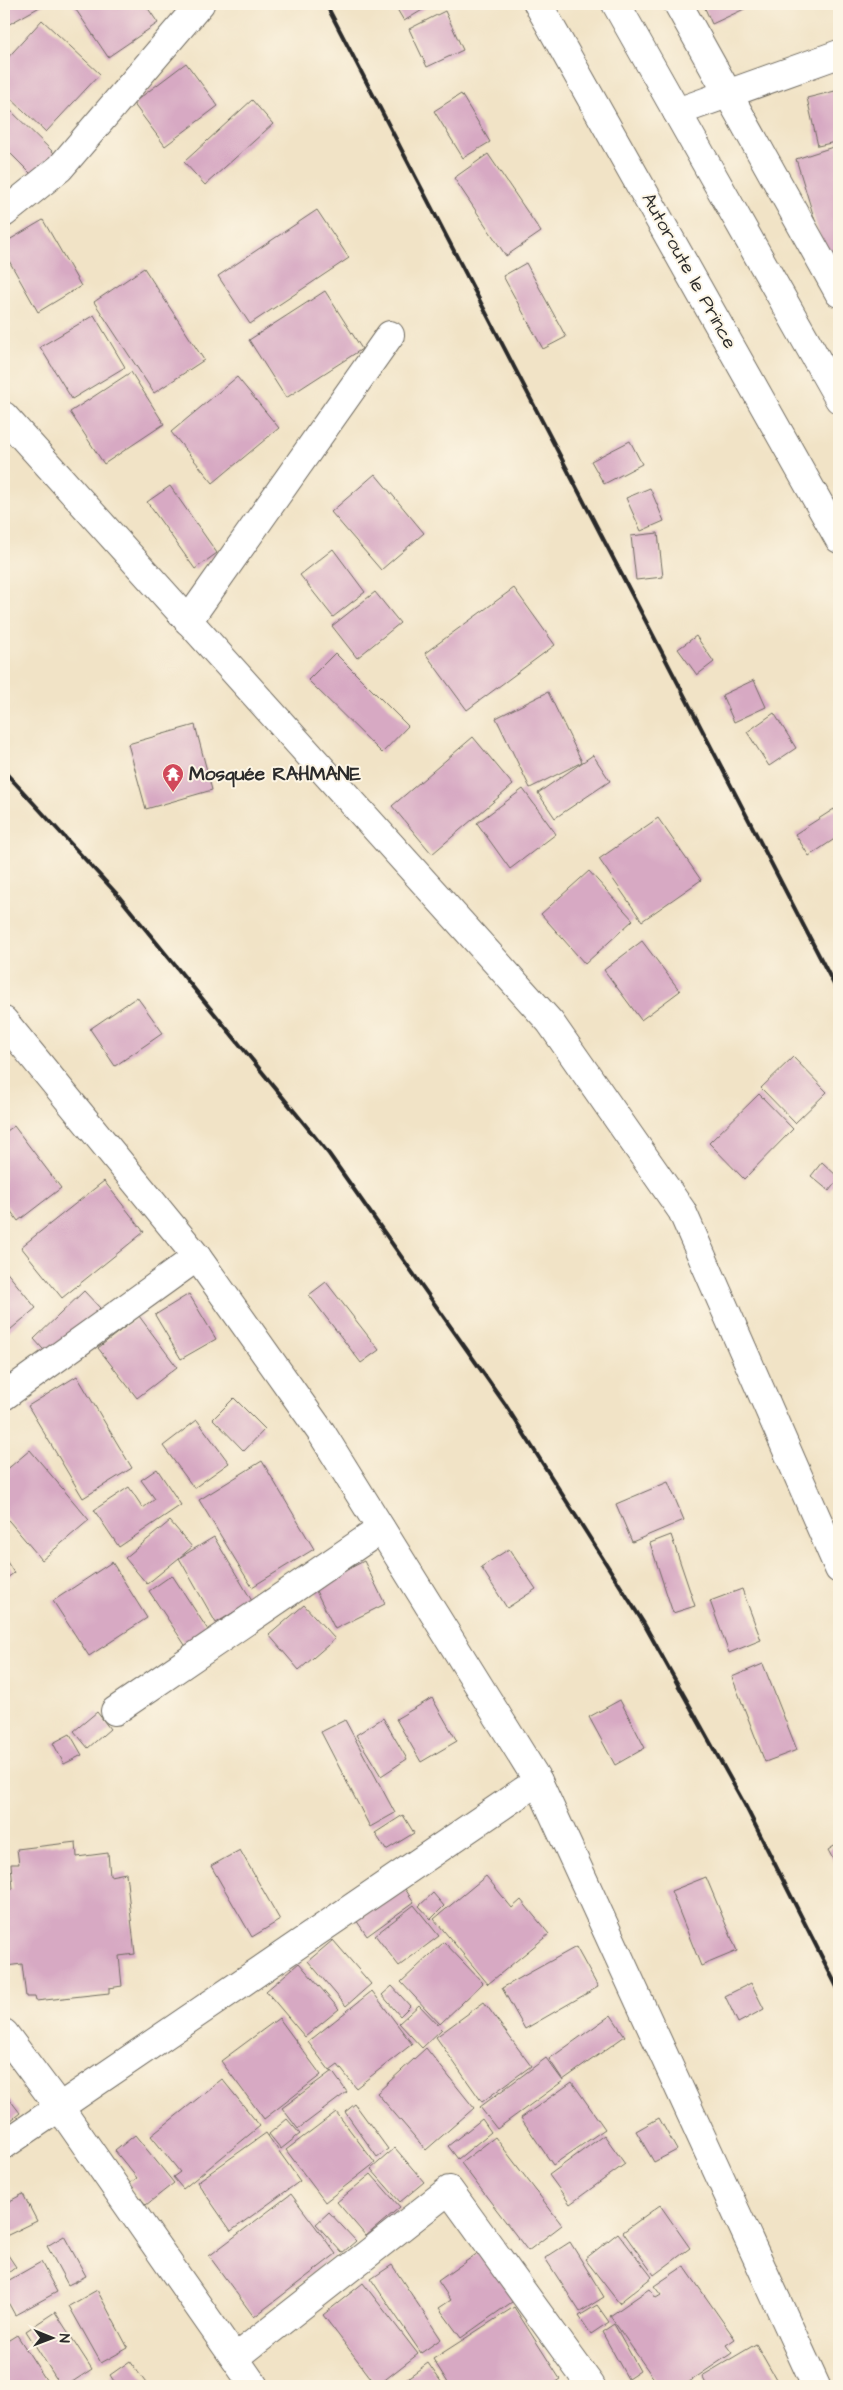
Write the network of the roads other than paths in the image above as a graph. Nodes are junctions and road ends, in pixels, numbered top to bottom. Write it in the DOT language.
graph roads {
  1 [pos="200,4"];
  2 [pos="538,4"];
  3 [pos="616,4"];
  4 [pos="678,4"];
  5 [pos="839,54"];
  6 [pos="730,94"];
  7 [pos="677,112"];
  8 [pos="4,213"];
  9 [pos="839,293"];
  10 [pos="390,335"];
  11 [pos="839,399"];
  12 [pos="4,416"];
  13 [pos="839,539"];
  14 [pos="188,621"];
  15 [pos="5,1023"];
  16 [pos="197,1257"];
  17 [pos="4,1396"];
  18 [pos="381,1529"];
  19 [pos="839,1569"];
  20 [pos="115,1711"];
  21 [pos="538,1781"];
  22 [pos="4,2033"];
  23 [pos="60,2108"];
  24 [pos="4,2145"];
  25 [pos="235,2358"];
  26 [pos="254,2386"];
  27 [pos="592,2386"];
  28 [pos="816,2386"];
  1 -- 8 [label="street"];
  2 -- 13 [label="street, Autoroute le Prince"];
  3 -- 7 [label="street"];
  4 -- 6 [label="street"];
  5 -- 6 [label="street"];
  6 -- 7 [label="street"];
  6 -- 9 [label="street"];
  7 -- 11 [label="street"];
  10 -- 14 [label="street"];
  12 -- 14 [label="street"];
  14 -- 19 [label="street"];
  15 -- 16 [label="street"];
  16 -- 17 [label="street"];
  16 -- 18 [label="street"];
  18 -- 20 [label="street"];
  18 -- 21 [label="street"];
  21 -- 23 [label="street"];
  21 -- 28 [label="street"];
  22 -- 23 [label="street"];
  23 -- 24 [label="street"];
  23 -- 25 [label="street"];
  25 -- 26 [label="street"];
  25 -- 27 [label="street"];
}
